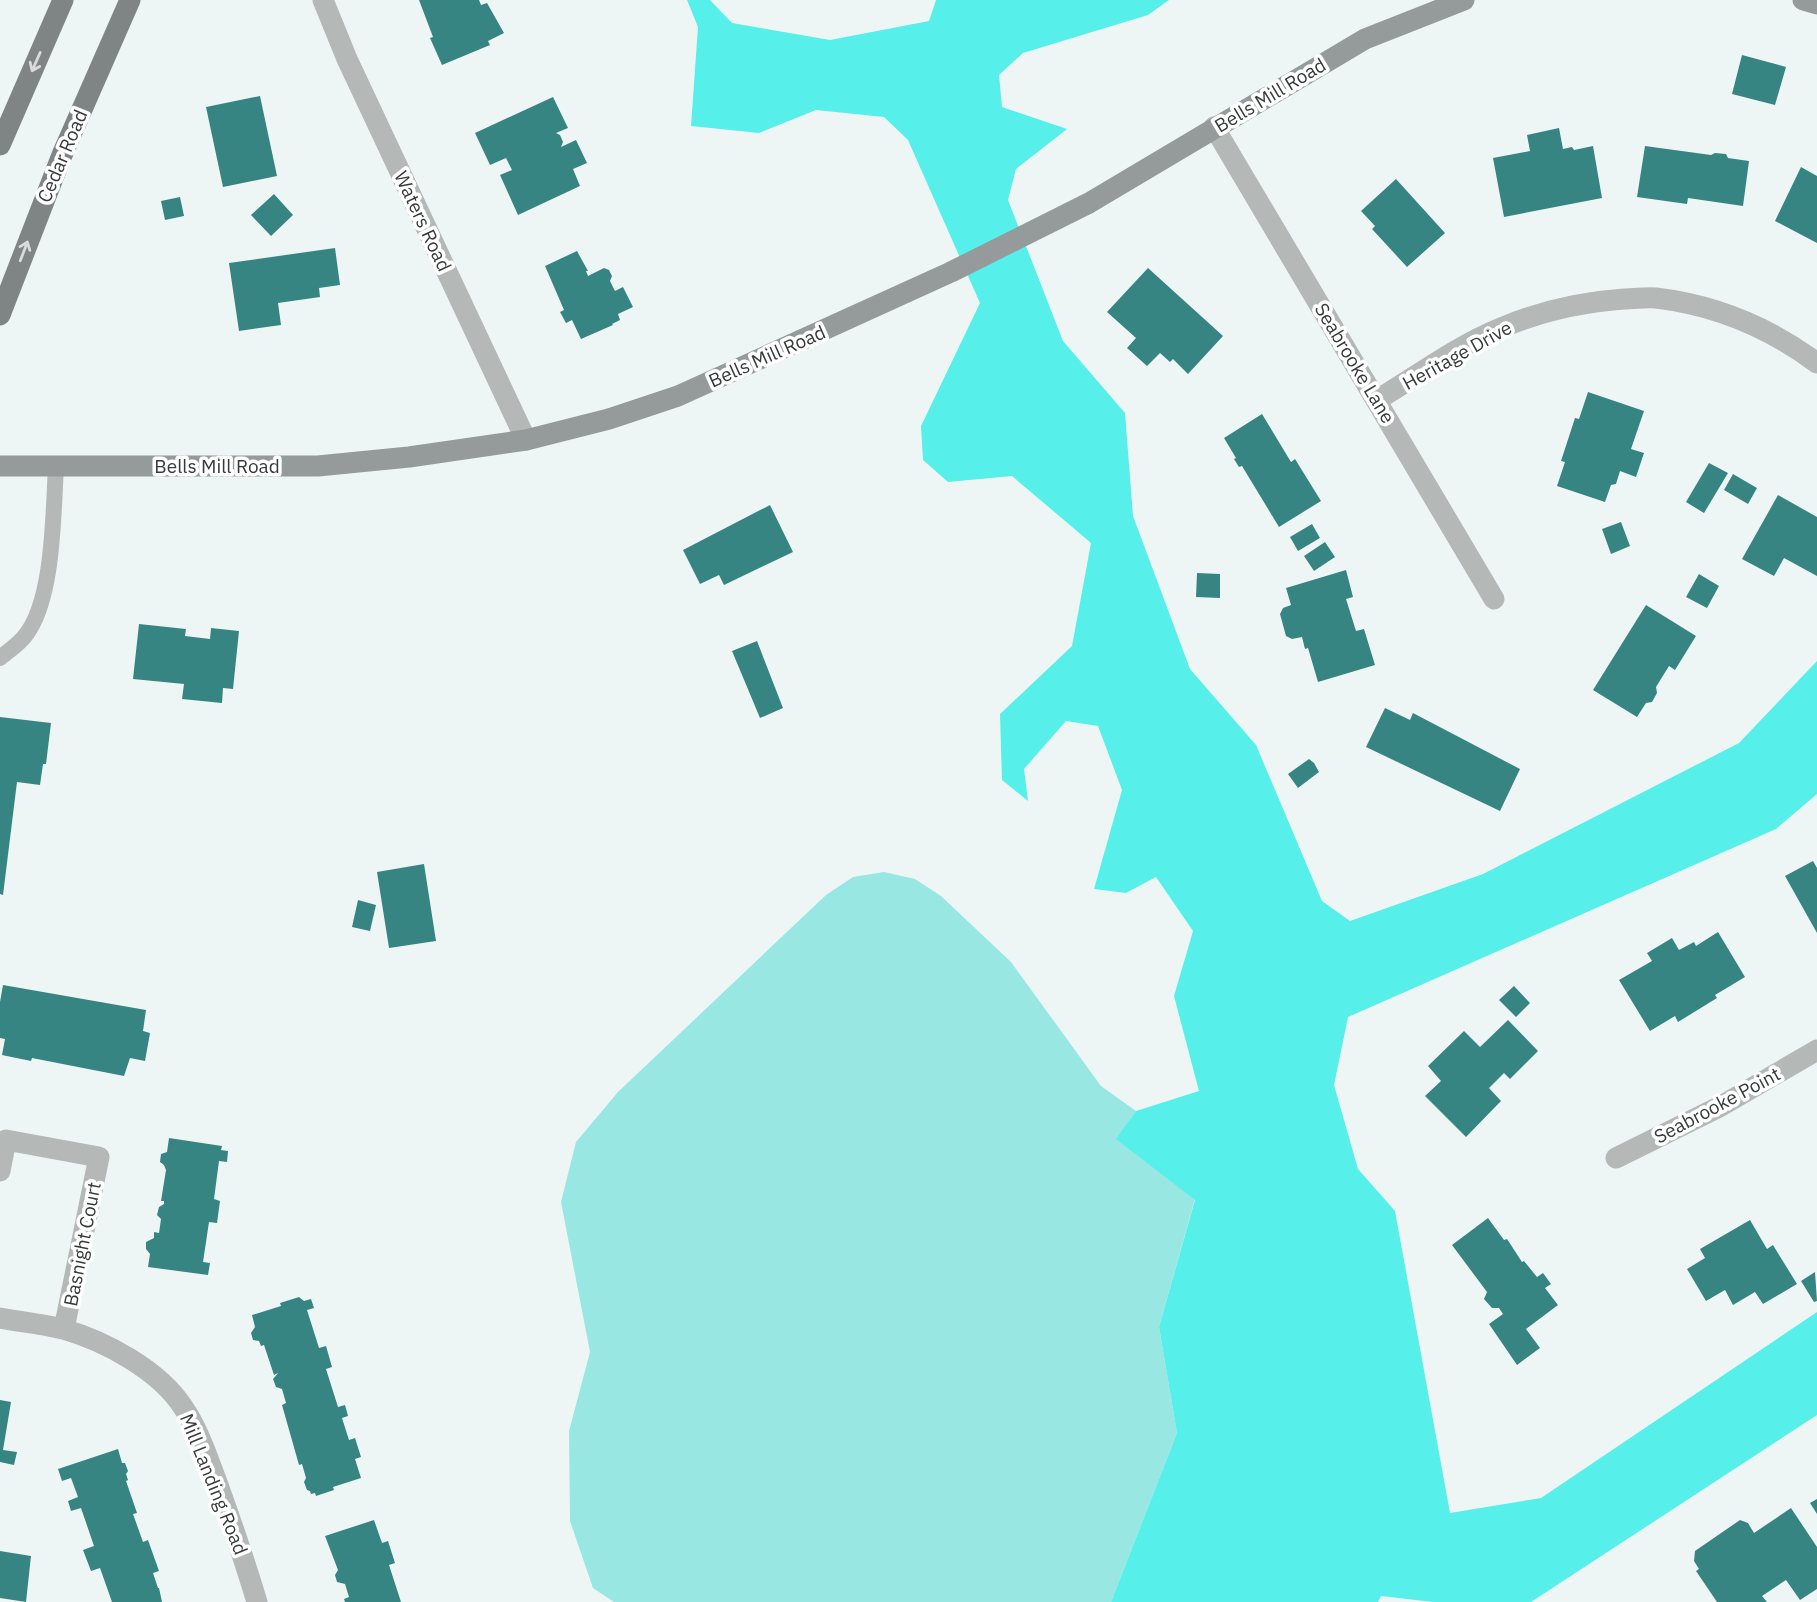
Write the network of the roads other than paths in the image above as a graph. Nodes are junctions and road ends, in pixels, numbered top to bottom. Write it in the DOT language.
graph roads {
  1 [pos="63,0"];
  2 [pos="130,0"];
  3 [pos="323,0"];
  4 [pos="1464,0"];
  5 [pos="1803,0"];
  6 [pos="1817,4"];
  7 [pos="1214,127"];
  8 [pos="1,140"];
  9 [pos="0,315"];
  10 [pos="1817,363"];
  11 [pos="1377,400"];
  12 [pos="526,440"];
  13 [pos="0,466"];
  14 [pos="55,467"];
  15 [pos="1494,599"];
  16 [pos="0,658"];
  17 [pos="1817,1050"];
  18 [pos="1616,1158"];
  19 [pos="0,1171"];
  20 [pos="0,1318"];
  21 [pos="64,1329"];
  22 [pos="257,1602"];
  1 -- 8 [label="main road, one-way"];
  9 -- 2 [label="main road, Cedar Road, one-way"];
  3 -- 12 [label="street, Waters Road"];
  4 -- 7 [label="street, Bells Mill Road"];
  5 -- 6 [label="street"];
  7 -- 11 [label="street, Seabrooke Lane"];
  7 -- 12 [label="street, Bells Mill Road"];
  10 -- 11 [label="street, Heritage Drive"];
  11 -- 15 [label="street, Seabrooke Lane"];
  12 -- 14 [label="street, Bells Mill Road"];
  13 -- 14 [label="street, Bells Mill Road"];
  14 -- 16 [label="lane"];
  17 -- 18 [label="street, Seabrooke Point"];
  19 -- 21 [label="street, Basnight Court"];
  20 -- 21 [label="street, Mill Landing Road"];
  21 -- 22 [label="street, Mill Landing Road"];
}
